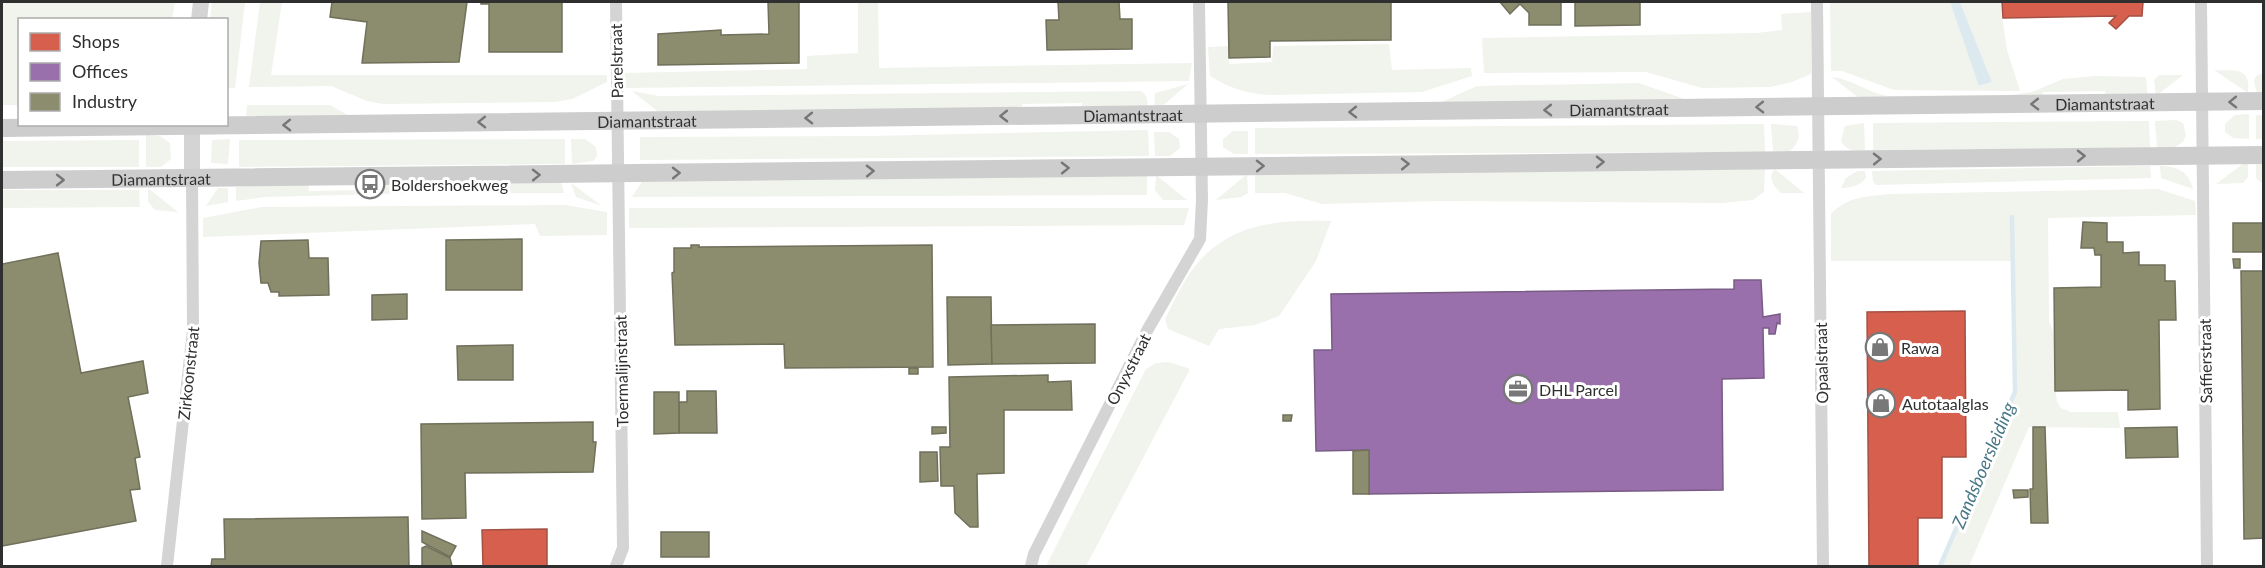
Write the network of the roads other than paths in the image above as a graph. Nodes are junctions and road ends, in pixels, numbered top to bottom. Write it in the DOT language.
graph roads {
  1 [pos="201,2"];
  2 [pos="616,2"];
  3 [pos="1199,2"];
  4 [pos="1817,2"];
  5 [pos="2201,2"];
  6 [pos="199,18"];
  7 [pos="2264,101"];
  8 [pos="2202,102"];
  9 [pos="1818,107"];
  10 [pos="1200,114"];
  11 [pos="617,120"];
  12 [pos="228,125"];
  13 [pos="129,126"];
  14 [pos="192,126"];
  15 [pos="2,128"];
  16 [pos="2203,155"];
  17 [pos="2264,155"];
  18 [pos="1819,159"];
  19 [pos="1201,167"];
  20 [pos="618,174"];
  21 [pos="192,179"];
  22 [pos="2,180"];
  23 [pos="167,567"];
  24 [pos="616,567"];
  25 [pos="1031,567"];
  26 [pos="1823,567"];
  27 [pos="2207,567"];
  1 -- 6 [label="street"];
  2 -- 11 [label="street, Parelstraat"];
  3 -- 10 [label="street, Onyxstraat"];
  4 -- 9 [label="street, Opaalstraat"];
  5 -- 8 [label="street, Saffierstraat"];
  7 -- 8 [label="main road, Diamantstraat, one-way"];
  8 -- 9 [label="main road, Diamantstraat, one-way"];
  8 -- 16 [label="street, Saffierstraat"];
  9 -- 10 [label="main road, Diamantstraat, one-way"];
  9 -- 18 [label="street, Opaalstraat"];
  10 -- 11 [label="main road, Diamantstraat, one-way"];
  10 -- 19 [label="street, Onyxstraat"];
  11 -- 12 [label="main road, Diamantstraat, one-way"];
  11 -- 20 [label="street, Parelstraat"];
  13 -- 15 [label="main road, Diamantstraat"];
  14 -- 21 [label="street"];
  16 -- 17 [label="main road, Diamantstraat"];
  18 -- 16 [label="main road, Diamantstraat, one-way"];
  16 -- 27 [label="street, Saffierstraat"];
  19 -- 18 [label="main road, Diamantstraat, one-way"];
  18 -- 26 [label="street, Opaalstraat"];
  20 -- 19 [label="main road, Diamantstraat, one-way"];
  19 -- 25 [label="street, Onyxstraat"];
  21 -- 20 [label="main road, Diamantstraat, one-way"];
  20 -- 24 [label="street, Toermalijnstraat"];
  22 -- 21 [label="main road, Diamantstraat, one-way"];
  21 -- 23 [label="street, Zirkoonstraat"];
}
